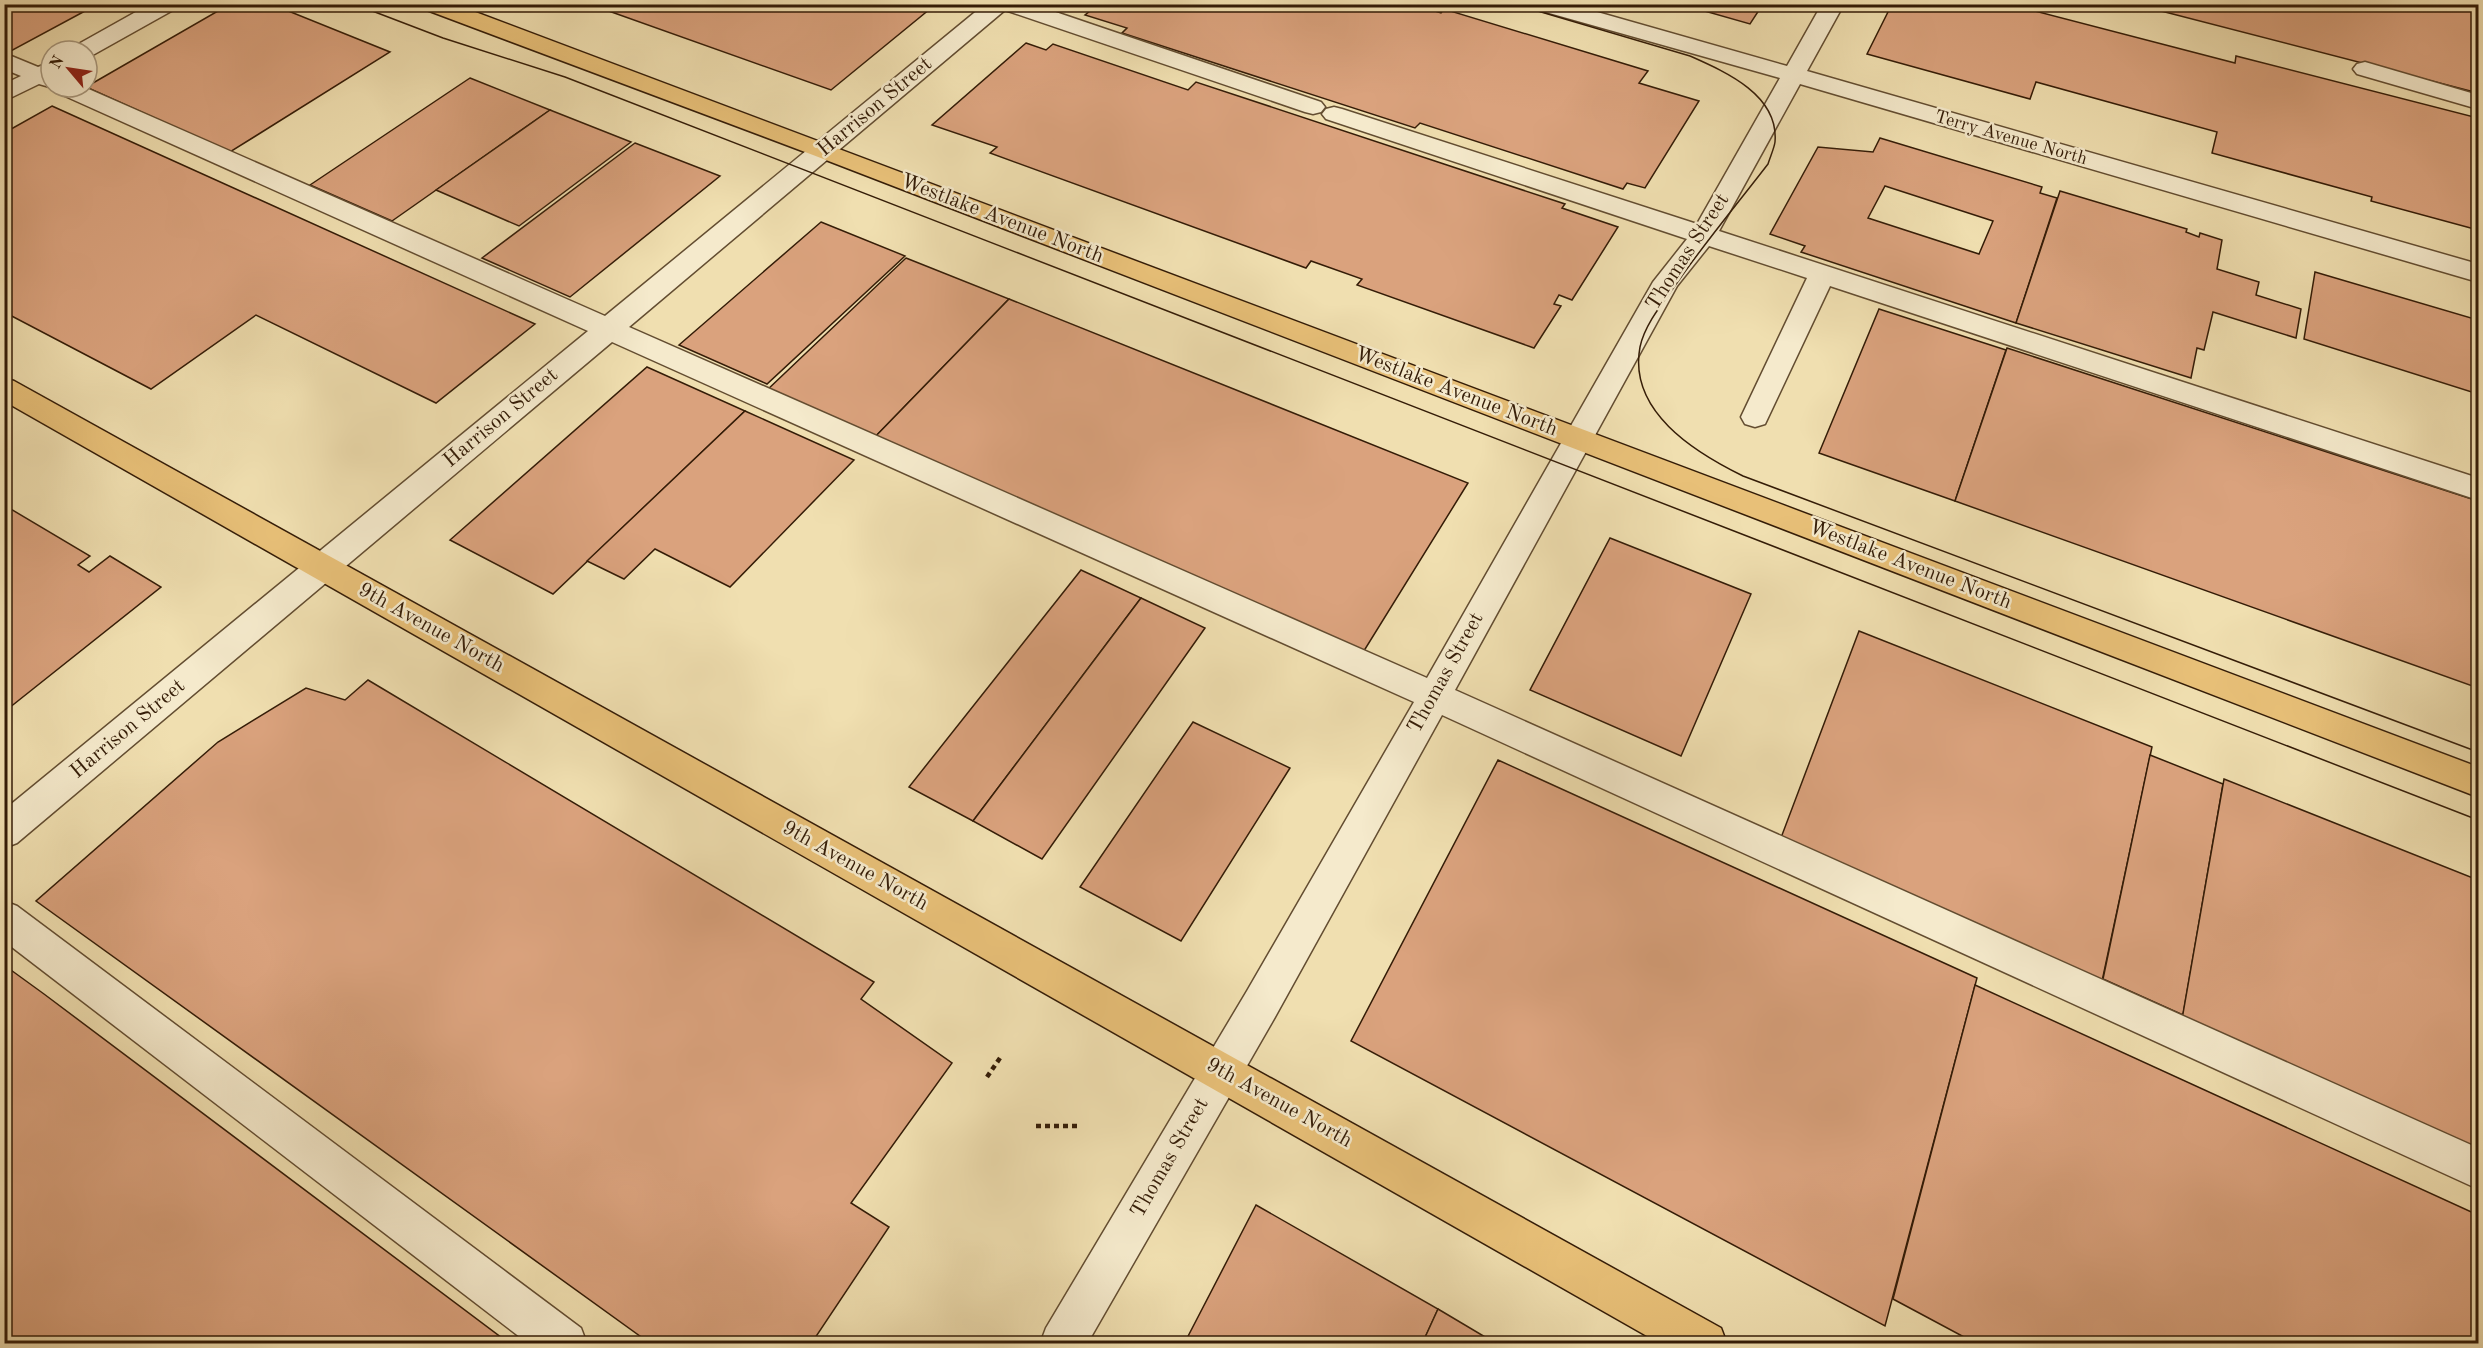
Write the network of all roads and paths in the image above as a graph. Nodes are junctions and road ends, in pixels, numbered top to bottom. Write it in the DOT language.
graph roads {
  1 [pos="167,4"];
  2 [pos="432,4"];
  3 [pos="999,4"];
  4 [pos="1009,4"];
  5 [pos="1544,4"];
  6 [pos="1833,4"];
  7 [pos="99,42"];
  8 [pos="4,60"];
  9 [pos="2365,69"];
  10 [pos="39,72"];
  11 [pos="1793,75"];
  12 [pos="39,79"];
  13 [pos="4,94"];
  14 [pos="91,99"];
  15 [pos="2478,102"];
  16 [pos="822,150"];
  17 [pos="1702,236"];
  18 [pos="2478,273"];
  19 [pos="1822,275"];
  20 [pos="608,329"];
  21 [pos="4,388"];
  22 [pos="1755,417"];
  23 [pos="1578,439"];
  24 [pos="2478,489"];
  25 [pos="323,567"];
  26 [pos="1433,696"];
  27 [pos="2478,782"];
  28 [pos="4,832"];
  29 [pos="4,918"];
  30 [pos="1000,1058"];
  31 [pos="1221,1072"];
  32 [pos="987,1077"];
  33 [pos="1036,1126"];
  34 [pos="1078,1126"];
  35 [pos="2478,1169"];
  36 [pos="565,1344"];
  37 [pos="1062,1344"];
  38 [pos="1705,1344"];
  1 -- 7 [label="street"];
  2 -- 16 [label="main road, Westlake Avenue North"];
  3 -- 16 [label="street, Harrison Street"];
  4 -- 17 [label="street"];
  5 -- 11 [label="street, Terry Avenue North"];
  6 -- 11 [label="street, Thomas Street"];
  8 -- 10 [label="street"];
  9 -- 15 [label="street"];
  11 -- 17 [label="street, Thomas Street"];
  11 -- 18 [label="street, Terry Avenue North"];
  12 -- 13 [label="street"];
  14 -- 20 [label="street"];
  16 -- 20 [label="street, Harrison Street"];
  16 -- 23 [label="main road, Westlake Avenue North"];
  17 -- 19 [label="street"];
  17 -- 23 [label="street, Thomas Street"];
  19 -- 22 [label="street"];
  19 -- 24 [label="street"];
  20 -- 25 [label="street, Harrison Street"];
  20 -- 26 [label="street"];
  21 -- 25 [label="main road, 9th Avenue North"];
  23 -- 26 [label="street, Thomas Street"];
  23 -- 27 [label="main road, Westlake Avenue North"];
  25 -- 28 [label="street, Harrison Street"];
  25 -- 31 [label="main road, 9th Avenue North"];
  26 -- 31 [label="street, Thomas Street"];
  26 -- 35 [label="street"];
  29 -- 36 [label="street"];
  30 -- 32 [label="path"];
  31 -- 37 [label="street, Thomas Street"];
  31 -- 38 [label="main road, 9th Avenue North"];
  33 -- 34 [label="path"];
}
